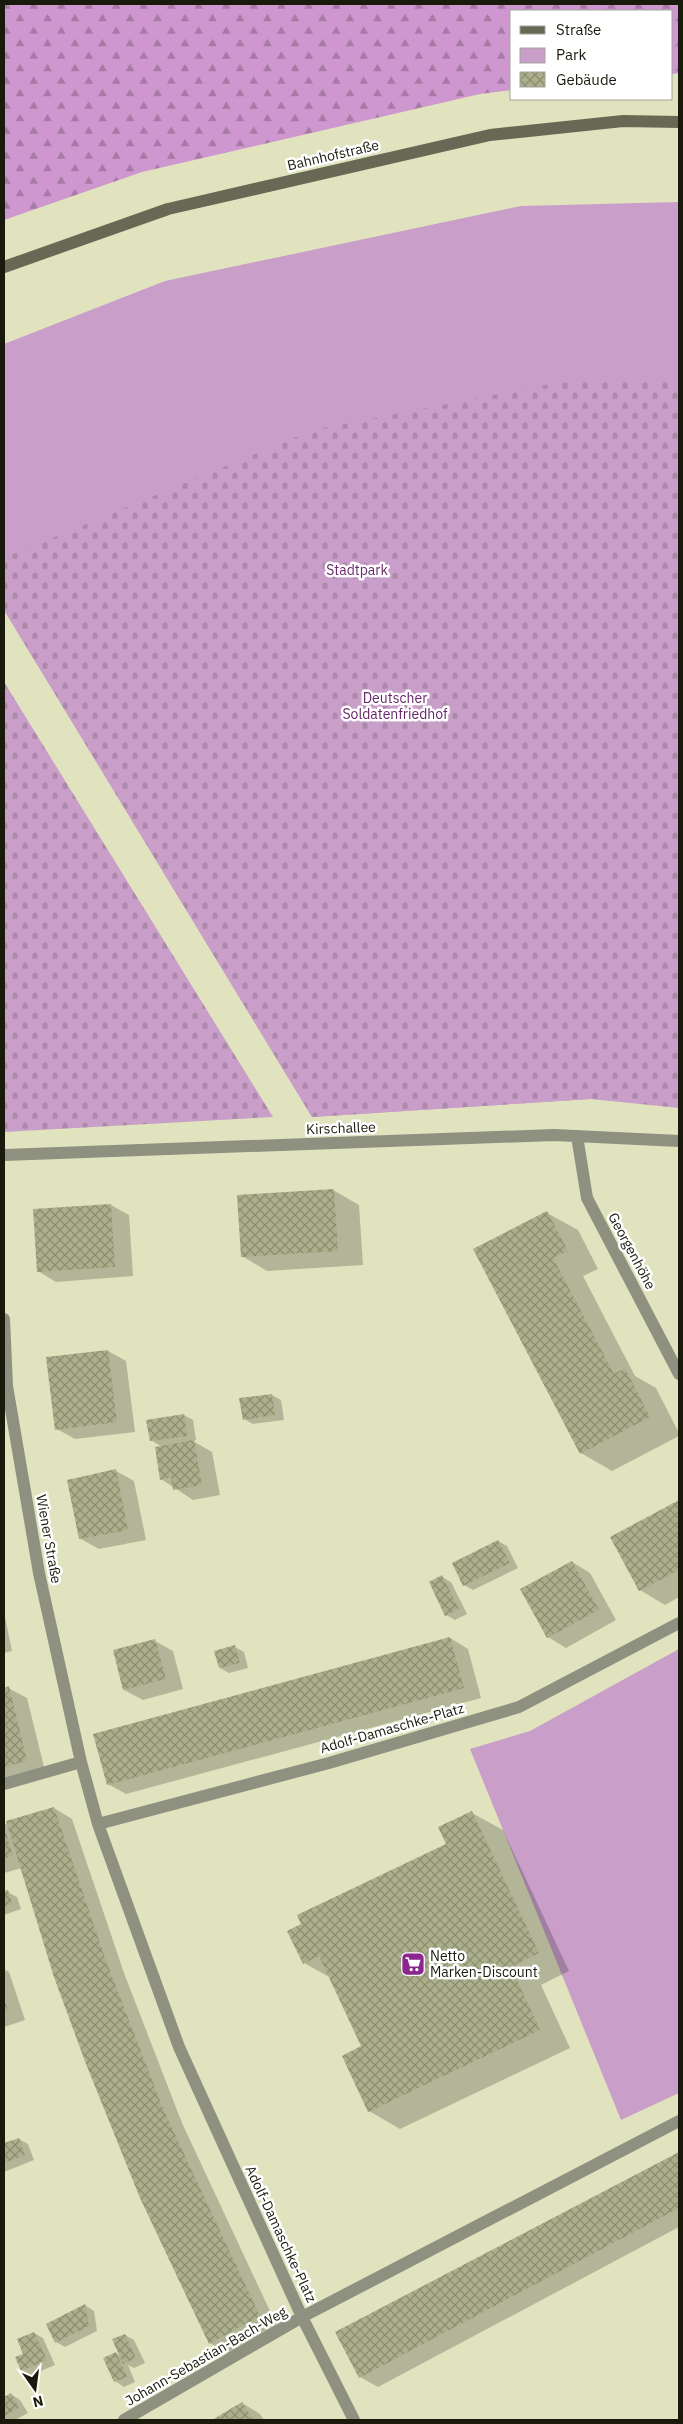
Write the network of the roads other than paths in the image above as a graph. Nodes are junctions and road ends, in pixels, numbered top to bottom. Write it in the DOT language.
graph roads {
  1 [pos="679,122"];
  2 [pos="4,267"];
  3 [pos="577,1136"];
  4 [pos="679,1141"];
  5 [pos="4,1155"];
  6 [pos="4,1319"];
  7 [pos="679,1374"];
  8 [pos="679,1623"];
  9 [pos="81,1762"];
  10 [pos="4,1784"];
  11 [pos="98,1824"];
  12 [pos="679,2121"];
  13 [pos="302,2317"];
  14 [pos="124,2420"];
  15 [pos="354,2420"];
  1 -- 2 [label="street, Bahnhofstraße"];
  3 -- 4 [label="street, Kirschallee"];
  3 -- 5 [label="street, Kirschallee"];
  3 -- 7 [label="street, Georgenhöhe"];
  6 -- 9 [label="street, Wiener Straße"];
  8 -- 11 [label="street, Adolf-Damaschke-Platz"];
  9 -- 10 [label="street"];
  9 -- 11 [label="street, Adolf-Damaschke-Platz"];
  11 -- 13 [label="street, Adolf-Damaschke-Platz"];
  12 -- 13 [label="street, Adolf-Damaschke-Platz"];
  13 -- 14 [label="street, Johann-Sebastian-Bach-Weg"];
  13 -- 15 [label="street"];
}
